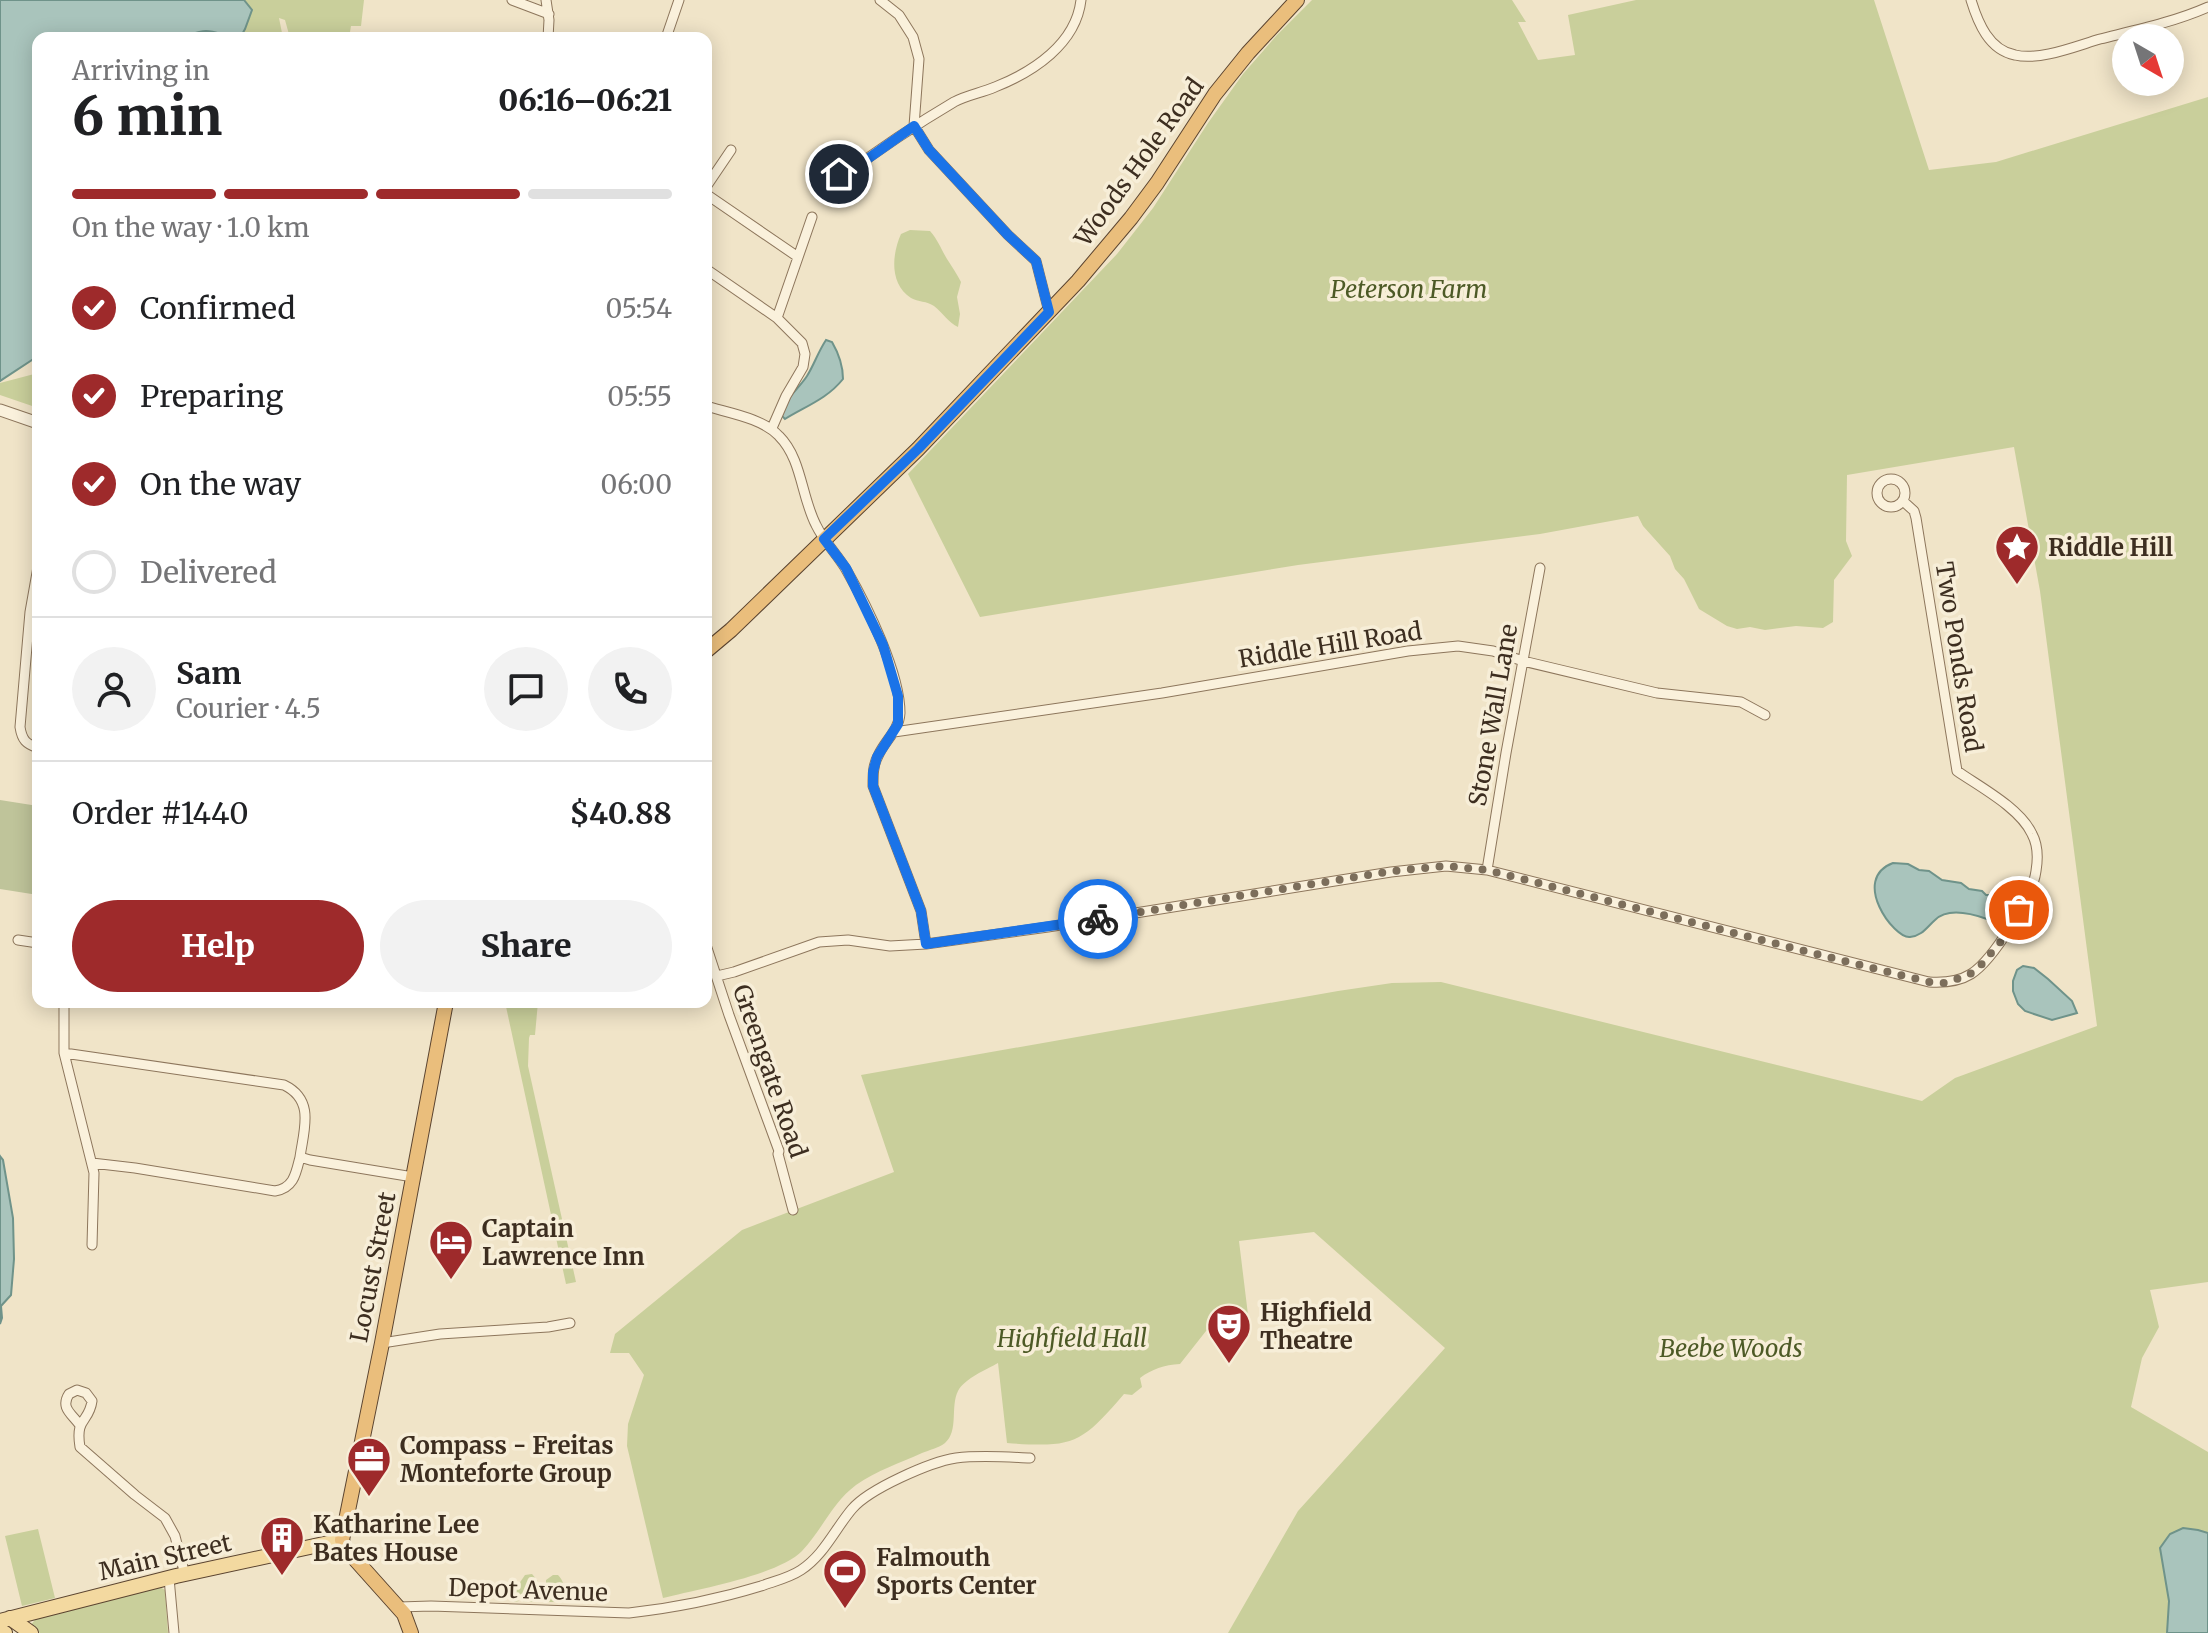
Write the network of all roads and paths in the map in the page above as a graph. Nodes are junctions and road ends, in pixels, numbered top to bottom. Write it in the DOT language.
graph roads {
  1 [pos="512,0"];
  2 [pos="546,0"];
  3 [pos="679,0"];
  4 [pos="880,0"];
  5 [pos="1081,0"];
  6 [pos="1297,0"];
  7 [pos="1971,0"];
  8 [pos="2208,7"];
  9 [pos="549,14"];
  10 [pos="548,32"];
  11 [pos="668,32"];
  12 [pos="914,126"];
  13 [pos="731,150"];
  14 [pos="842,177"];
  15 [pos="712,178"];
  16 [pos="712,198"];
  17 [pos="812,217"];
  18 [pos="798,257"];
  19 [pos="712,273"];
  20 [pos="1049,312"];
  21 [pos="777,318"];
  22 [pos="712,408"];
  23 [pos="0,410"];
  24 [pos="32,421"];
  25 [pos="772,428"];
  26 [pos="1903,501"];
  27 [pos="824,539"];
  28 [pos="1540,568"];
  29 [pos="32,644"];
  30 [pos="712,646"];
  31 [pos="1523,661"];
  32 [pos="1765,715"];
  33 [pos="894,732"];
  34 [pos="32,746"];
  35 [pos="1487,870"];
  36 [pos="18,940"];
  37 [pos="32,942"];
  38 [pos="926,944"];
  39 [pos="712,962"];
  40 [pos="717,976"];
  41 [pos="64,1008"];
  42 [pos="441,1008"];
  43 [pos="64,1053"];
  44 [pos="300,1157"];
  45 [pos="92,1163"];
  46 [pos="413,1177"];
  47 [pos="793,1210"];
  48 [pos="92,1245"];
  49 [pos="570,1323"];
  50 [pos="382,1343"];
  51 [pos="79,1424"];
  52 [pos="1030,1458"];
  53 [pos="342,1540"];
  54 [pos="185,1575"];
  55 [pos="169,1578"];
  56 [pos="399,1607"];
  57 [pos="5,1619"];
  58 [pos="31,1633"];
  59 [pos="174,1633"];
  60 [pos="411,1633"];
  1 -- 9 [label="street"];
  2 -- 9 [label="street"];
  3 -- 11 [label="street"];
  4 -- 12 [label="street"];
  5 -- 12 [label="street"];
  6 -- 20 [label="highway, Woods Hole Road"];
  7 -- 8 [label="street"];
  9 -- 10 [label="street"];
  12 -- 14 [label="street"];
  12 -- 20 [label="street"];
  13 -- 15 [label="street"];
  16 -- 18 [label="street"];
  17 -- 18 [label="street"];
  18 -- 21 [label="street"];
  19 -- 21 [label="street"];
  20 -- 27 [label="highway, Woods Hole Road"];
  21 -- 25 [label="street"];
  22 -- 25 [label="street"];
  23 -- 24 [label="street"];
  25 -- 27 [label="street"];
  26 -- 35 [label="street, Two Ponds Road"];
  27 -- 30 [label="highway, Woods Hole Road"];
  27 -- 33 [label="street"];
  28 -- 31 [label="street, Stone Wall Lane"];
  29 -- 34 [label="street"];
  31 -- 32 [label="street, Riddle Hill Road"];
  31 -- 33 [label="street, Riddle Hill Road"];
  31 -- 35 [label="street, Stone Wall Lane"];
  33 -- 38 [label="street"];
  35 -- 38 [label="street, Two Ponds Road"];
  36 -- 37 [label="street"];
  38 -- 40 [label="street, Two Ponds Road"];
  39 -- 40 [label="street, Greengate Road"];
  40 -- 47 [label="street, Greengate Road"];
  41 -- 43 [label="street"];
  42 -- 46 [label="highway, Locust Street"];
  43 -- 44 [label="street"];
  43 -- 45 [label="street"];
  44 -- 45 [label="street"];
  44 -- 46 [label="street"];
  45 -- 48 [label="street"];
  46 -- 50 [label="highway, Locust Street"];
  49 -- 50 [label="street"];
  50 -- 53 [label="highway, Locust Street"];
  51 -- 54 [label="street"];
  52 -- 56 [label="street, Depot Avenue"];
  53 -- 54 [label="main road, Main Street"];
  53 -- 56 [label="highway"];
  54 -- 55 [label="main road, Main Street"];
  55 -- 57 [label="main road, Main Street"];
  55 -- 59 [label="street"];
  56 -- 60 [label="highway"];
  57 -- 58 [label="main road"];
}
